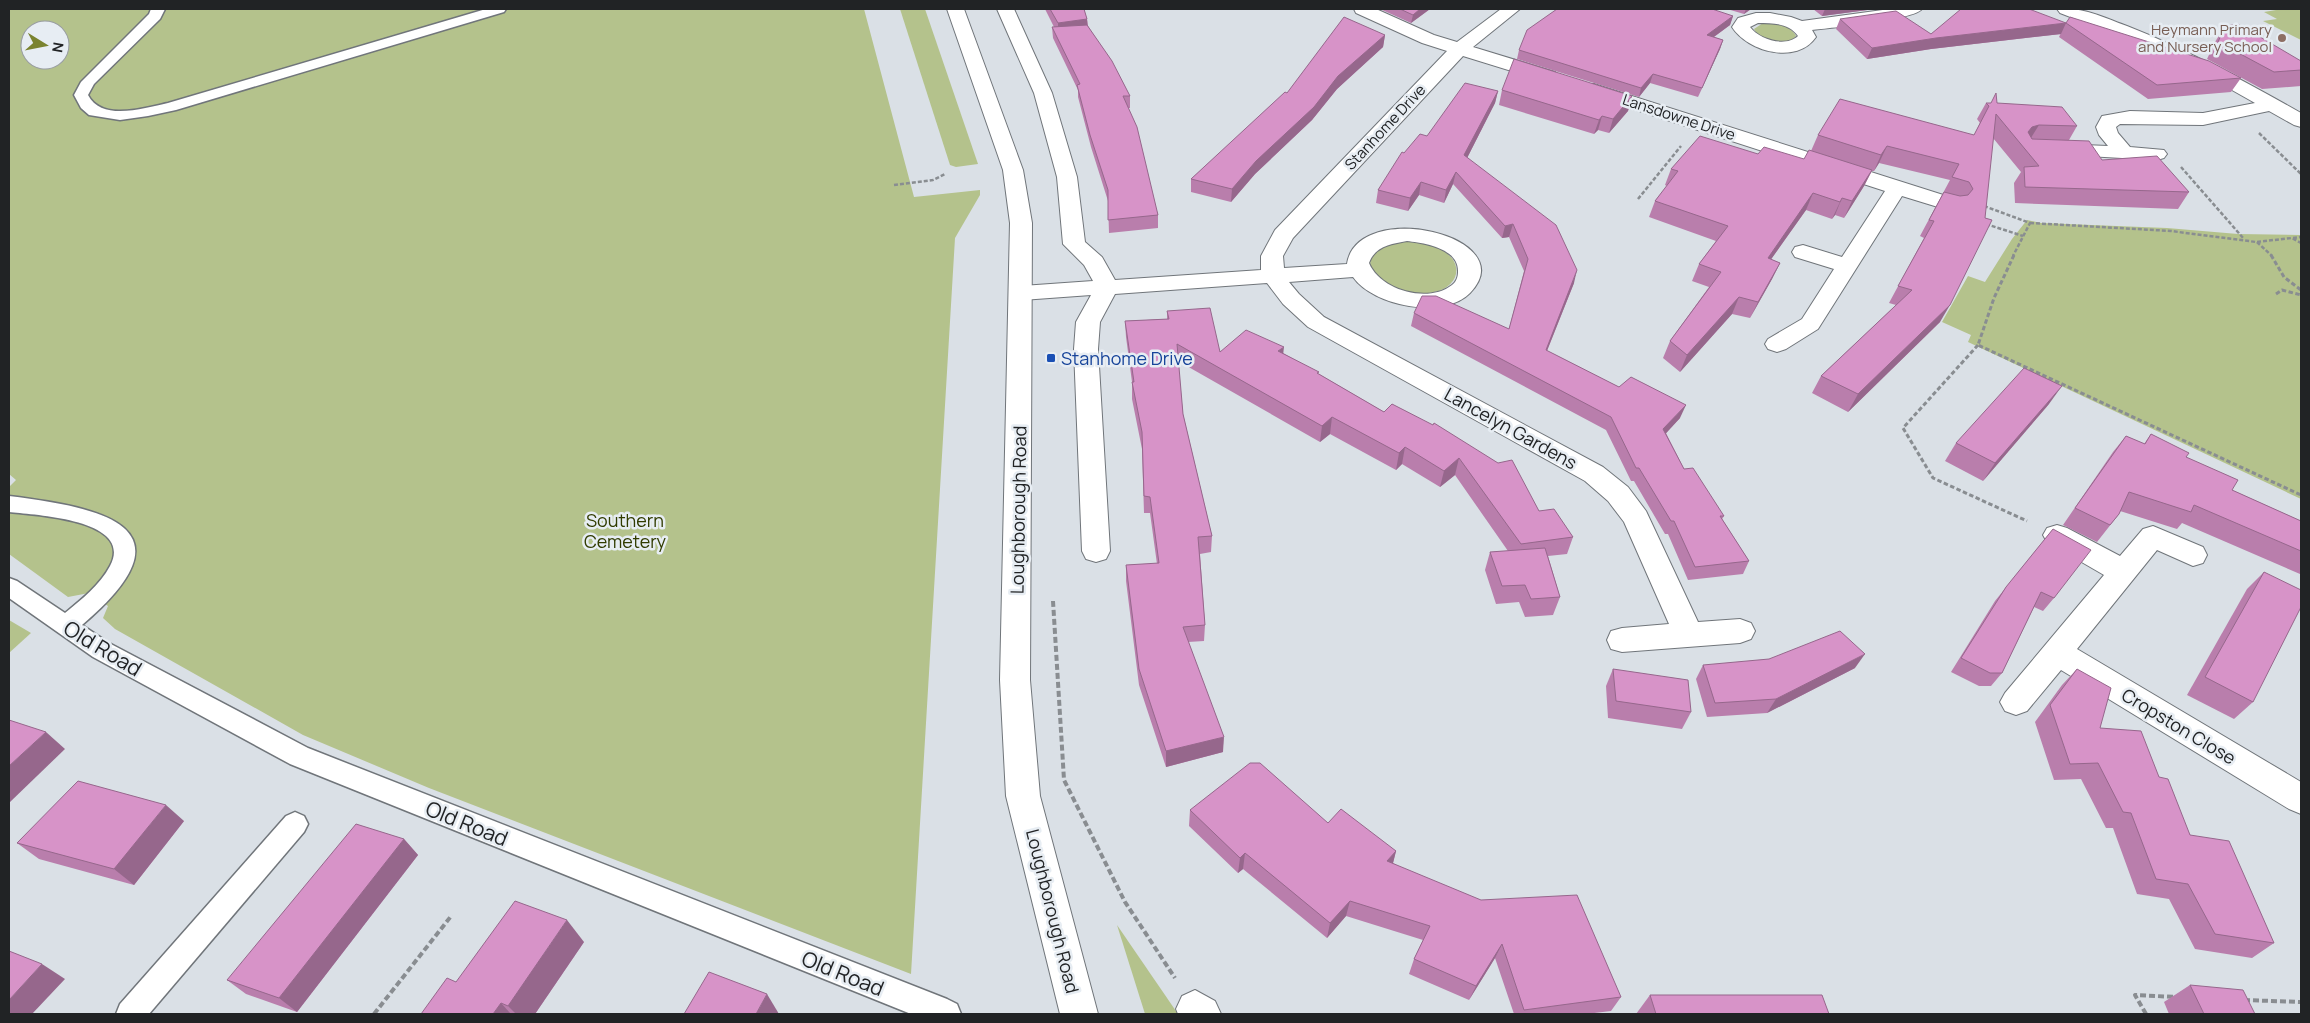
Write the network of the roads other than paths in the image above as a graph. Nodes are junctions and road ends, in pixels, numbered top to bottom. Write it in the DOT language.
graph roads {
  1 [pos="158,9"];
  2 [pos="498,9"];
  3 [pos="955,9"];
  4 [pos="1005,9"];
  5 [pos="1362,9"];
  6 [pos="1512,9"];
  7 [pos="1913,9"];
  8 [pos="2066,9"];
  9 [pos="1799,27"];
  10 [pos="1460,48"];
  11 [pos="2270,105"];
  12 [pos="2301,121"];
  13 [pos="2039,149"];
  14 [pos="2124,152"];
  15 [pos="2157,154"];
  16 [pos="1897,188"];
  17 [pos="1951,205"];
  18 [pos="1803,252"];
  19 [pos="1846,266"];
  20 [pos="1359,270"];
  21 [pos="1273,276"];
  22 [pos="1107,287"];
  23 [pos="1022,293"];
  24 [pos="1777,344"];
  25 [pos="9,504"];
  26 [pos="2054,534"];
  27 [pos="1096,551"];
  28 [pos="2194,555"];
  29 [pos="2124,572"];
  30 [pos="9,587"];
  31 [pos="65,626"];
  32 [pos="1740,632"];
  33 [pos="1689,636"];
  34 [pos="1622,640"];
  35 [pos="2057,652"];
  36 [pos="2016,702"];
  37 [pos="2301,799"];
  38 [pos="295,824"];
  39 [pos="130,1014"];
  40 [pos="947,1014"];
  41 [pos="1079,1014"];
  1 -- 2 [label="lane"];
  3 -- 23 [label="street, Loughborough Road"];
  4 -- 22 [label="street"];
  5 -- 10 [label="street, Lansdowne Drive"];
  6 -- 10 [label="street, Stanhome Drive"];
  7 -- 9 [label="street"];
  8 -- 11 [label="street"];
  9 -- 9 [label="street"];
  10 -- 16 [label="street, Lansdowne Drive"];
  10 -- 21 [label="street, Stanhome Drive"];
  11 -- 12 [label="street"];
  11 -- 14 [label="street"];
  13 -- 14 [label="street"];
  14 -- 15 [label="street"];
  16 -- 17 [label="street, Lansdowne Drive"];
  16 -- 19 [label="street"];
  18 -- 19 [label="street"];
  19 -- 24 [label="street"];
  20 -- 20 [label="street"];
  20 -- 21 [label="street"];
  21 -- 22 [label="street"];
  21 -- 33 [label="street, Lancelyn Gardens"];
  22 -- 23 [label="street"];
  22 -- 27 [label="street"];
  23 -- 41 [label="street, Loughborough Road"];
  25 -- 31 [label="lane"];
  26 -- 29 [label="street"];
  28 -- 29 [label="street"];
  29 -- 35 [label="street"];
  30 -- 31 [label="lane, Old Road"];
  31 -- 40 [label="lane, Old Road"];
  32 -- 33 [label="street"];
  33 -- 34 [label="street"];
  35 -- 36 [label="street"];
  35 -- 37 [label="street, Cropston Close"];
  38 -- 39 [label="lane"];
}
